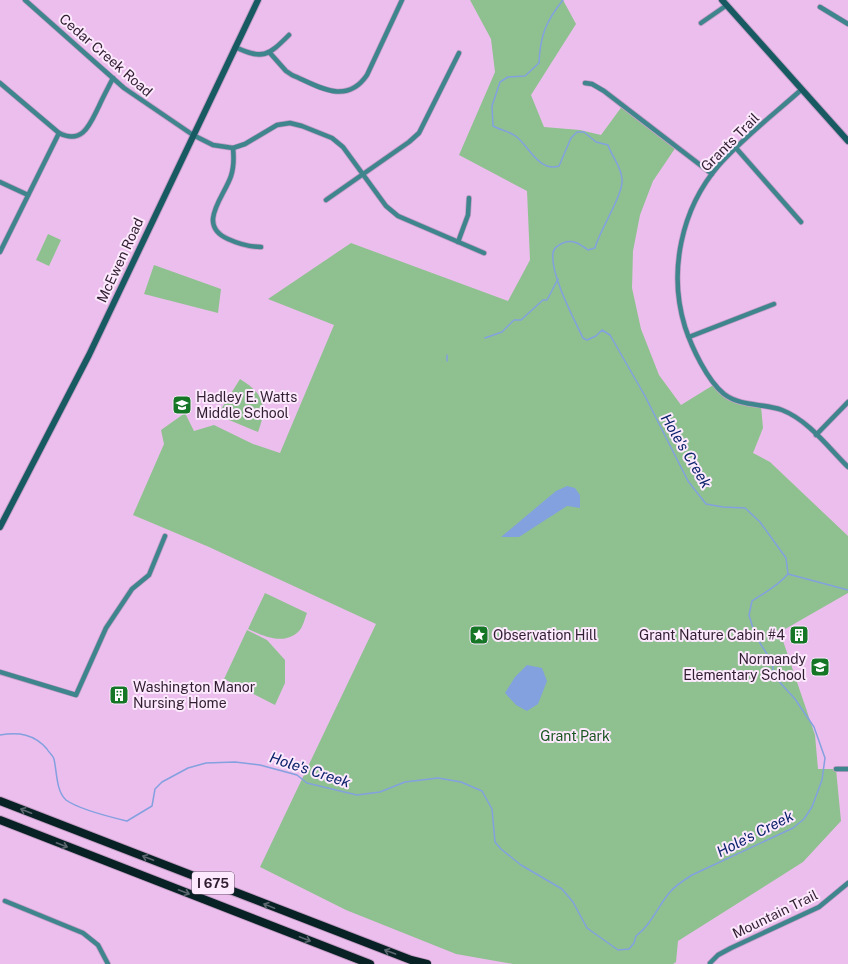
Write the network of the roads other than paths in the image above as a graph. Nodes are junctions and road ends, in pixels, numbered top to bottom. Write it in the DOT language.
graph roads {
  1 [pos="25,0"];
  2 [pos="258,0"];
  3 [pos="402,0"];
  4 [pos="726,2"];
  5 [pos="820,7"];
  6 [pos="701,24"];
  7 [pos="848,24"];
  8 [pos="289,35"];
  9 [pos="235,47"];
  10 [pos="270,52"];
  11 [pos="458,53"];
  12 [pos="113,78"];
  13 [pos="585,83"];
  14 [pos="0,84"];
  15 [pos="801,90"];
  16 [pos="59,132"];
  17 [pos="193,135"];
  18 [pos="847,139"];
  19 [pos="233,148"];
  20 [pos="736,148"];
  21 [pos="712,174"];
  22 [pos="363,175"];
  23 [pos="0,182"];
  24 [pos="28,195"];
  25 [pos="469,198"];
  26 [pos="326,200"];
  27 [pos="801,222"];
  28 [pos="458,242"];
  29 [pos="261,247"];
  30 [pos="0,252"];
  31 [pos="484,253"];
  32 [pos="774,304"];
  33 [pos="689,337"];
  34 [pos="848,402"];
  35 [pos="816,435"];
  36 [pos="848,467"];
  37 [pos="0,527"];
  38 [pos="165,536"];
  39 [pos="0,672"];
  40 [pos="836,769"];
  41 [pos="848,769"];
  42 [pos="0,801"];
  43 [pos="0,820"];
  44 [pos="848,883"];
  45 [pos="5,901"];
  46 [pos="710,963"];
  47 [pos="108,964"];
  48 [pos="370,964"];
  49 [pos="427,964"];
  1 -- 12 [label="street, Cedar Creek Road"];
  2 -- 9 [label="street, McEwen Road"];
  3 -- 10 [label="street"];
  4 -- 6 [label="street"];
  4 -- 15 [label="street"];
  5 -- 7 [label="street"];
  8 -- 10 [label="street"];
  9 -- 10 [label="street"];
  9 -- 17 [label="street, McEwen Road"];
  11 -- 22 [label="street"];
  12 -- 16 [label="street"];
  12 -- 17 [label="street, Cedar Creek Road"];
  13 -- 21 [label="street"];
  14 -- 16 [label="street"];
  15 -- 18 [label="street"];
  15 -- 20 [label="street, Grants Trail"];
  16 -- 24 [label="street"];
  17 -- 19 [label="street, Cedar Creek Road"];
  17 -- 37 [label="street, McEwen Road"];
  19 -- 22 [label="street"];
  19 -- 29 [label="street"];
  20 -- 21 [label="street, Grants Trail"];
  20 -- 27 [label="street"];
  21 -- 33 [label="street, Grants Trail"];
  22 -- 26 [label="street"];
  22 -- 28 [label="street"];
  23 -- 24 [label="street"];
  24 -- 30 [label="street"];
  25 -- 28 [label="street"];
  28 -- 31 [label="street"];
  32 -- 33 [label="street"];
  33 -- 35 [label="street, Grants Trail"];
  34 -- 35 [label="street"];
  35 -- 36 [label="street, Grants Trail"];
  38 -- 39 [label="street"];
  40 -- 41 [label="street"];
  49 -- 42 [label="highway, I 675, one-way"];
  43 -- 48 [label="highway, I 675, one-way"];
  44 -- 46 [label="street, Mountain Trail"];
  45 -- 47 [label="street"];
}
